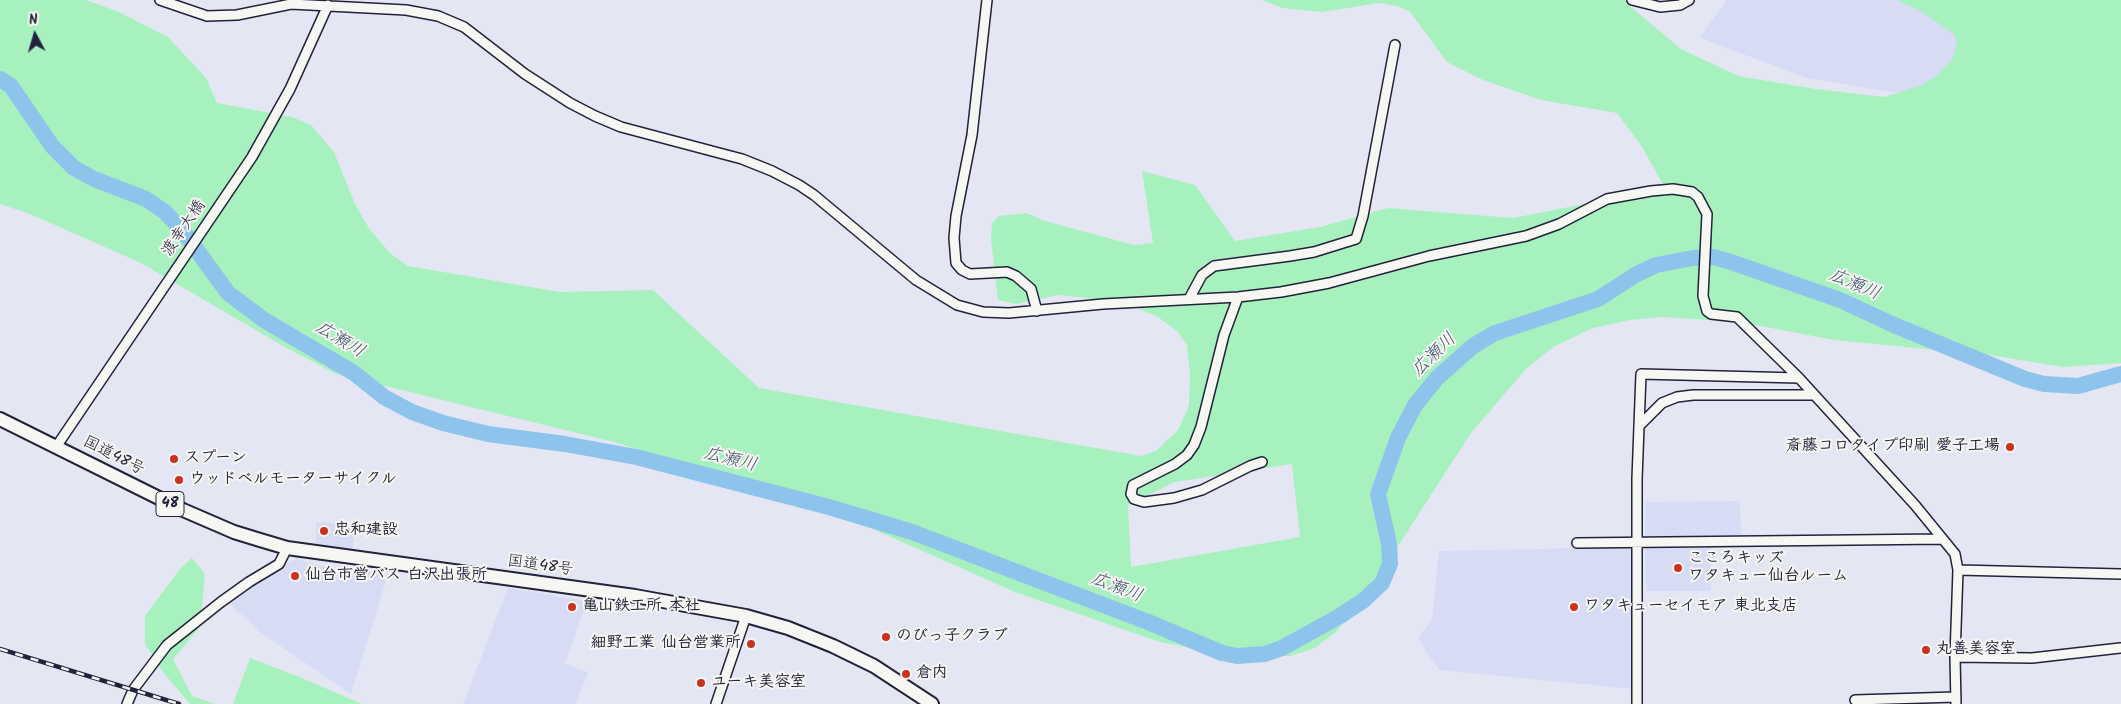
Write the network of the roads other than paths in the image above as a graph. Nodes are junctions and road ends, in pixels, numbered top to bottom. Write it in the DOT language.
graph roads {
  1 [pos="160,0"];
  2 [pos="987,0"];
  3 [pos="1632,0"];
  4 [pos="1689,0"];
  5 [pos="328,5"];
  6 [pos="1395,46"];
  7 [pos="1238,297"];
  8 [pos="1189,299"];
  9 [pos="1037,311"];
  10 [pos="1799,378"];
  11 [pos="1813,395"];
  12 [pos="0,419"];
  13 [pos="1639,426"];
  14 [pos="56,447"];
  15 [pos="1262,462"];
  16 [pos="1942,539"];
  17 [pos="1577,543"];
  18 [pos="1637,543"];
  19 [pos="287,548"];
  20 [pos="1958,570"];
  21 [pos="2121,574"];
  22 [pos="746,616"];
  23 [pos="2120,648"];
  24 [pos="1955,657"];
  25 [pos="1856,700"];
  26 [pos="1956,701"];
  27 [pos="127,704"];
  28 [pos="716,704"];
  29 [pos="932,704"];
  30 [pos="1637,704"];
  1 -- 5 [label="street"];
  2 -- 9 [label="street"];
  3 -- 4 [label="street"];
  5 -- 9 [label="street"];
  5 -- 14 [label="street, 渡幸大橋"];
  6 -- 8 [label="street"];
  7 -- 8 [label="street"];
  7 -- 10 [label="street"];
  7 -- 15 [label="street"];
  8 -- 9 [label="street"];
  10 -- 11 [label="street"];
  10 -- 13 [label="street"];
  11 -- 13 [label="street"];
  11 -- 16 [label="street"];
  12 -- 14 [label="highway, 国道48号 / 48"];
  13 -- 18 [label="street"];
  14 -- 19 [label="highway, 国道48号 / 48"];
  16 -- 18 [label="street"];
  16 -- 20 [label="street"];
  17 -- 18 [label="street"];
  18 -- 30 [label="street"];
  19 -- 22 [label="highway, 国道48号 / 48"];
  19 -- 27 [label="street"];
  20 -- 21 [label="street"];
  20 -- 24 [label="street"];
  22 -- 28 [label="street"];
  22 -- 29 [label="highway, 国道48号 / 48"];
  23 -- 24 [label="street"];
  24 -- 26 [label="street"];
  25 -- 26 [label="street"];
}
